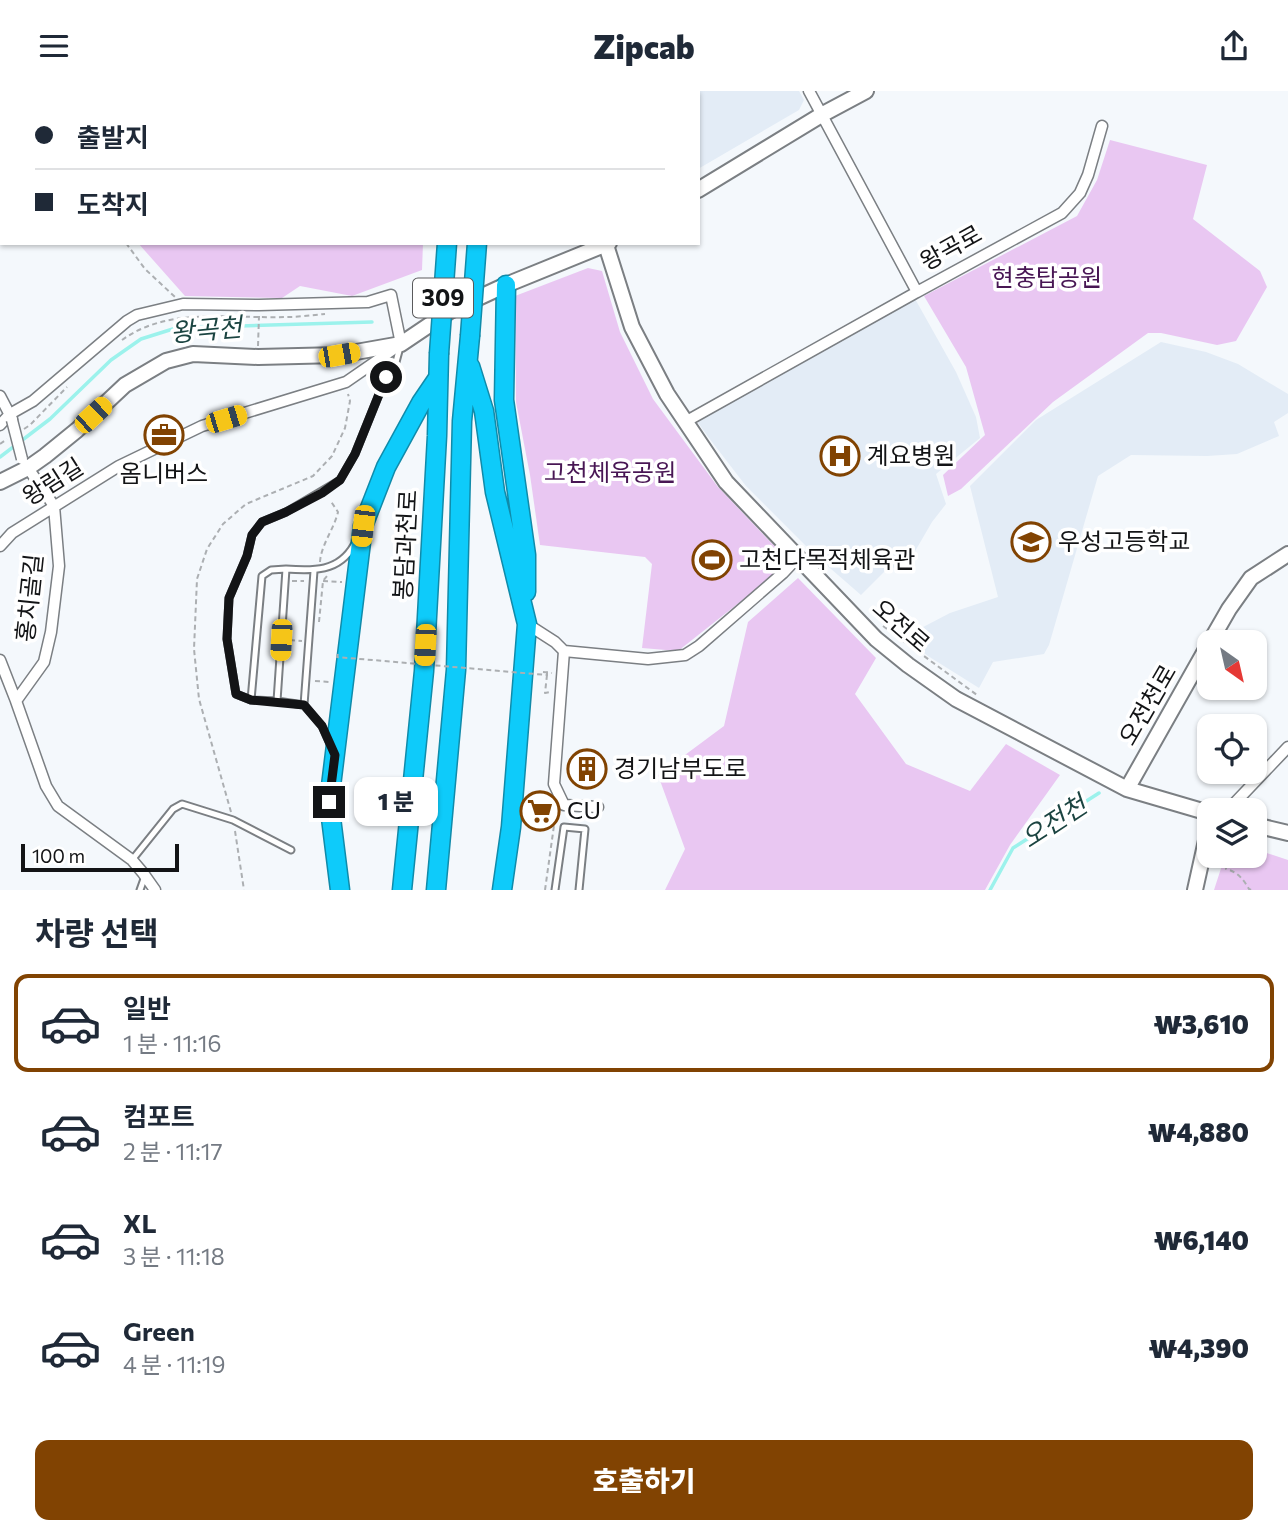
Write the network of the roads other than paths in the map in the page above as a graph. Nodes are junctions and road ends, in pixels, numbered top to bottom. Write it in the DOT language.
graph roads {
  1 [pos="809,91"];
  2 [pos="866,91"];
  3 [pos="822,114"];
  4 [pos="1102,126"];
  5 [pos="700,189"];
  6 [pos="447,245"];
  7 [pos="477,245"];
  8 [pos="605,245"];
  9 [pos="607,245"];
  10 [pos="506,285"];
  11 [pos="917,292"];
  12 [pos="401,344"];
  13 [pos="468,359"];
  14 [pos="438,378"];
  15 [pos="0,396"];
  16 [pos="11,417"];
  17 [pos="685,422"];
  18 [pos="0,425"];
  19 [pos="25,463"];
  20 [pos="0,482"];
  21 [pos="54,506"];
  22 [pos="363,526"];
  23 [pos="0,546"];
  24 [pos="1288,554"];
  25 [pos="798,557"];
  26 [pos="286,569"];
  27 [pos="314,571"];
  28 [pos="527,624"];
  29 [pos="1217,630"];
  30 [pos="565,651"];
  31 [pos="0,660"];
  32 [pos="1197,666"];
  33 [pos="251,700"];
  34 [pos="16,701"];
  35 [pos="277,701"];
  36 [pos="304,705"];
  37 [pos="1288,747"];
  38 [pos="335,755"];
  39 [pos="1127,789"];
  40 [pos="1239,798"];
  41 [pos="598,807"];
  42 [pos="1197,809"];
  43 [pos="1267,828"];
  44 [pos="1288,833"];
  45 [pos="291,850"];
  46 [pos="132,860"];
  47 [pos="1200,868"];
  48 [pos="145,876"];
  49 [pos="140,890"];
  50 [pos="155,890"];
  51 [pos="340,890"];
  52 [pos="401,890"];
  53 [pos="436,890"];
  54 [pos="502,890"];
  55 [pos="555,890"];
  56 [pos="579,890"];
  57 [pos="1195,890"];
  1 -- 3 [label="street, 왕곡로"];
  2 -- 3 [label="street"];
  3 -- 5 [label="street"];
  3 -- 11 [label="street, 왕곡로"];
  4 -- 11 [label="street, 왕곡로"];
  6 -- 14 [label="highway, 봉담과천로 / 309, bridge"];
  7 -- 13 [label="highway, 309, bridge"];
  8 -- 10 [label="street"];
  9 -- 17 [label="street, 오전로"];
  10 -- 12 [label="street"];
  10 -- 28 [label="highway"];
  11 -- 17 [label="street"];
  12 -- 16 [label="street"];
  12 -- 19 [label="street"];
  12 -- 21 [label="street, 왕림길"];
  12 -- 33 [label="lane"];
  13 -- 28 [label="highway"];
  13 -- 53 [label="highway, 309"];
  14 -- 22 [label="highway"];
  14 -- 52 [label="highway, 봉담과천로 / 309"];
  15 -- 16 [label="street, 홍치골길"];
  16 -- 18 [label="street"];
  16 -- 19 [label="street, 홍치골길, bridge"];
  17 -- 25 [label="street, 오전로"];
  19 -- 20 [label="street"];
  19 -- 21 [label="street, 홍치골길"];
  21 -- 23 [label="street, 왕림길"];
  21 -- 34 [label="street, 홍치골길"];
  22 -- 27 [label="lane"];
  22 -- 38 [label="highway"];
  24 -- 29 [label="street, 오전천로"];
  25 -- 30 [label="street"];
  25 -- 39 [label="street, 오전로"];
  26 -- 27 [label="lane"];
  26 -- 33 [label="lane"];
  26 -- 35 [label="lane"];
  27 -- 36 [label="lane"];
  28 -- 30 [label="street"];
  28 -- 54 [label="highway"];
  30 -- 41 [label="street"];
  31 -- 34 [label="street, 홍치골길"];
  32 -- 39 [label="street, 오전천로"];
  33 -- 35 [label="lane"];
  34 -- 46 [label="street, 홍치골길"];
  35 -- 36 [label="lane"];
  36 -- 38 [label="lane"];
  37 -- 40 [label="street"];
  38 -- 51 [label="highway"];
  39 -- 42 [label="street, 오전로"];
  43 -- 44 [label="street"];
  45 -- 46 [label="lane"];
  46 -- 48 [label="street, 홍치골길"];
  47 -- 57 [label="street"];
  48 -- 49 [label="lane"];
  48 -- 50 [label="street, 홍치골길"];
  55 -- 56 [label="lane"];
}
